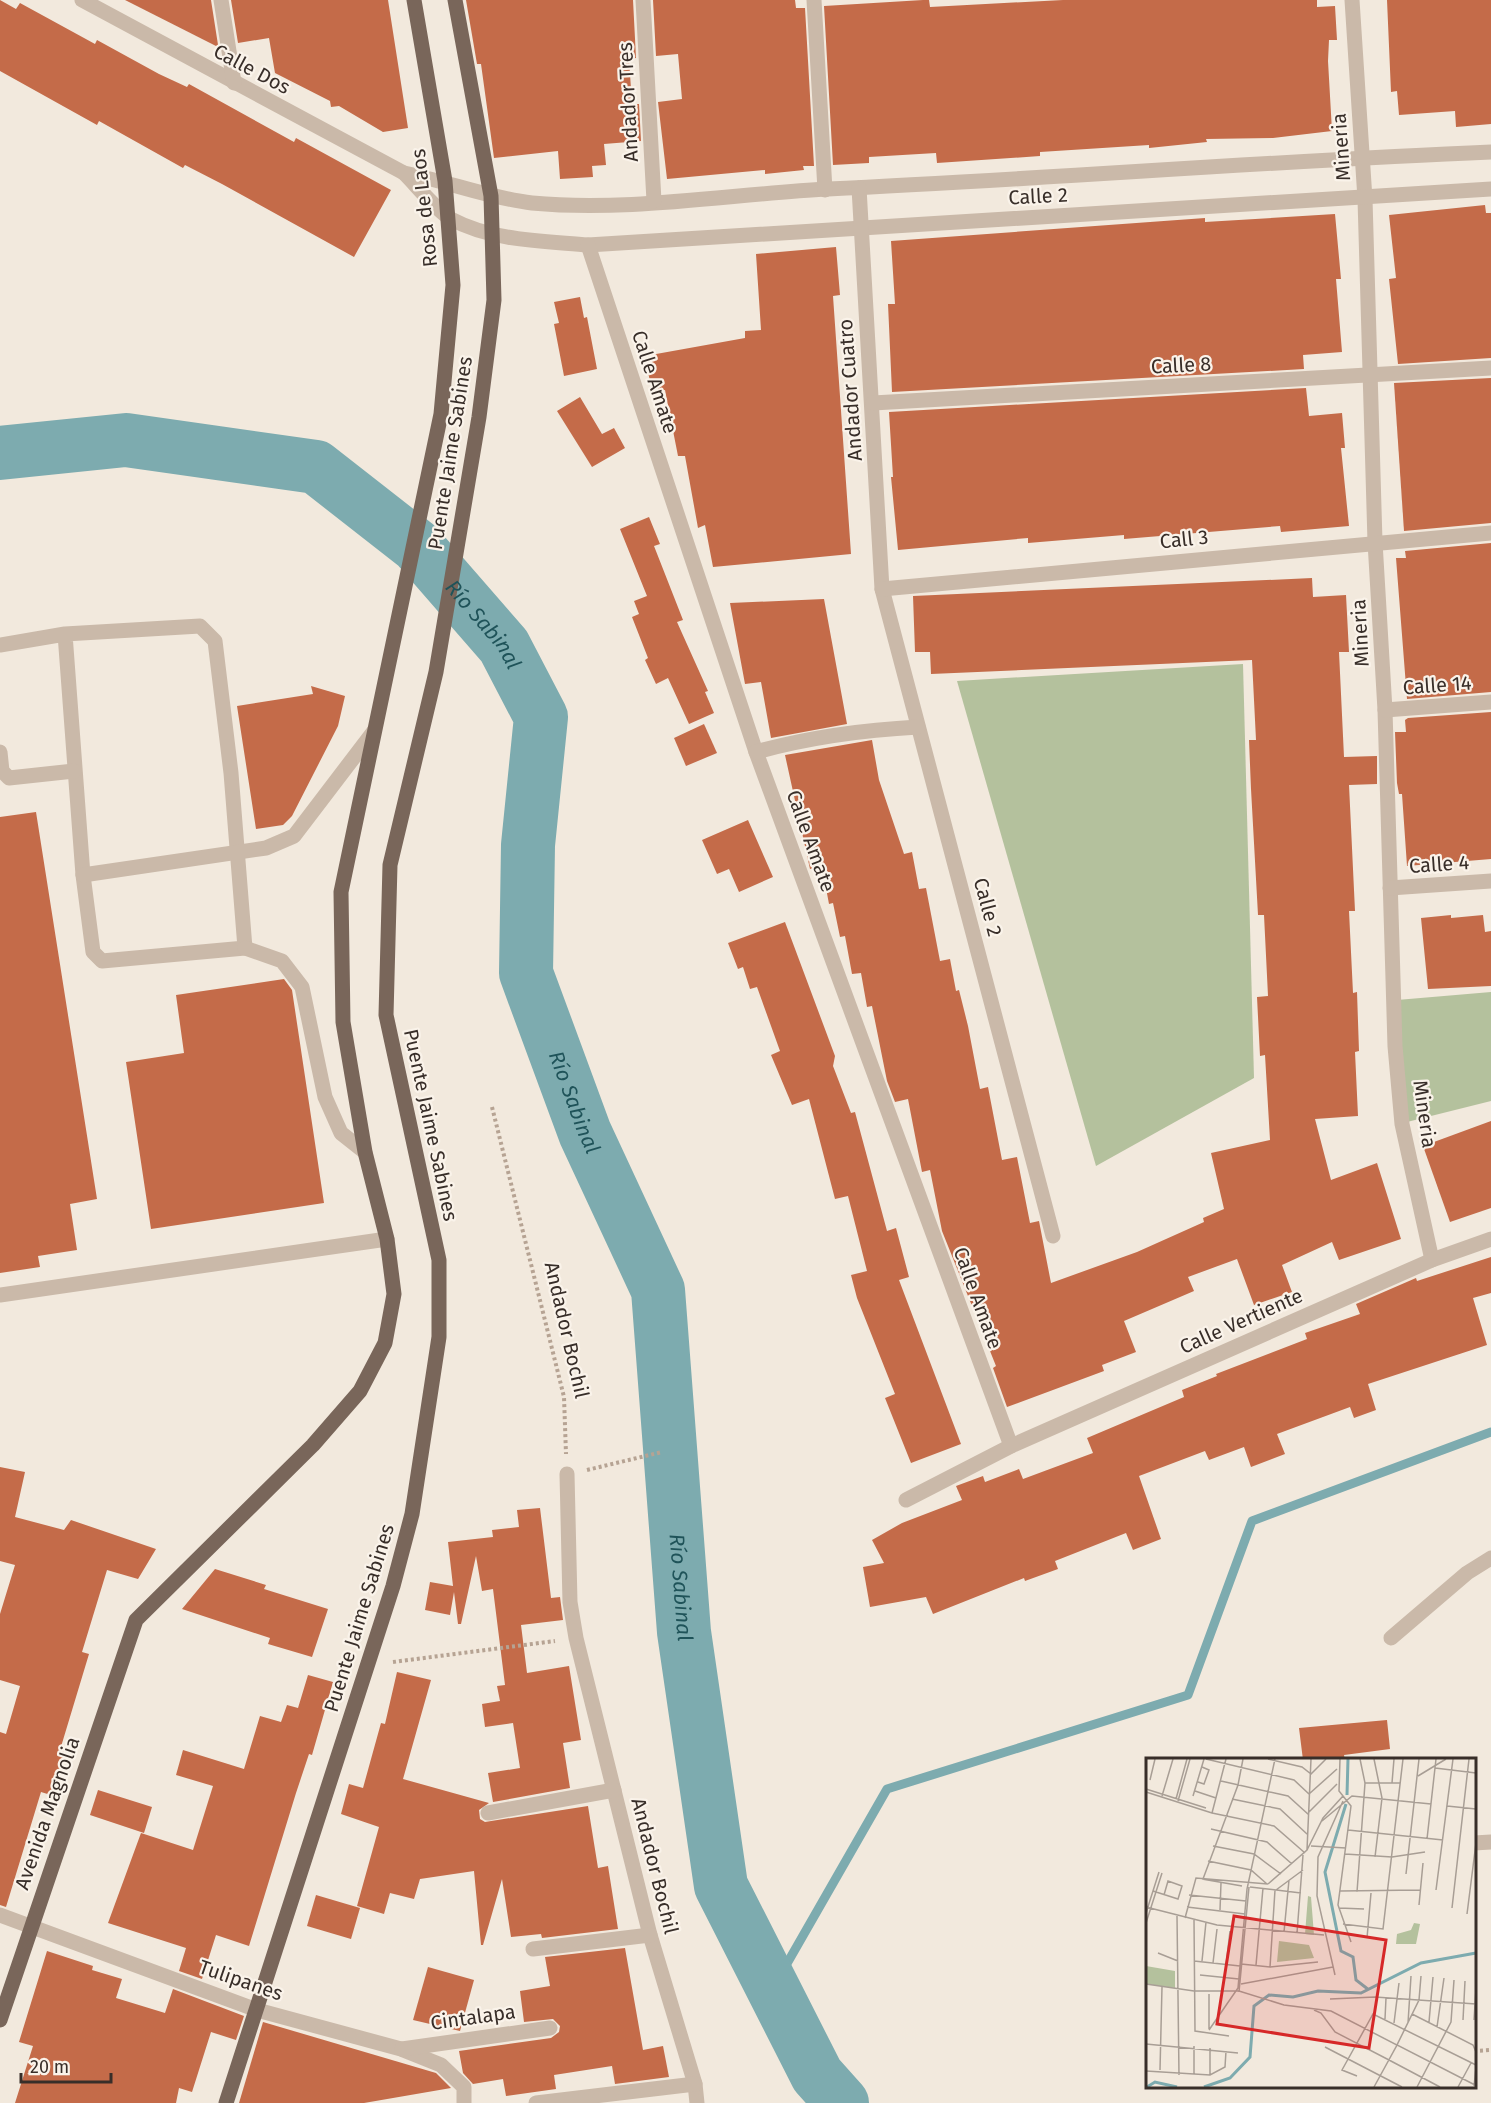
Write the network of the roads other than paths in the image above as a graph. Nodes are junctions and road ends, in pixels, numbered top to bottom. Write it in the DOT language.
graph roads {
  1 [pos="82,0"];
  2 [pos="222,0"];
  3 [pos="414,0"];
  4 [pos="456,0"];
  5 [pos="643,0"];
  6 [pos="814,0"];
  7 [pos="1352,0"];
  8 [pos="234,83"];
  9 [pos="1491,152"];
  10 [pos="1363,158"];
  11 [pos="404,173"];
  12 [pos="445,181"];
  13 [pos="859,188"];
  14 [pos="1491,189"];
  15 [pos="825,190"];
  16 [pos="491,196"];
  17 [pos="1365,199"];
  18 [pos="654,201"];
  19 [pos="450,218"];
  20 [pos="860,227"];
  21 [pos="493,234"];
  22 [pos="588,245"];
  23 [pos="1491,368"];
  24 [pos="1370,376"];
  25 [pos="873,403"];
  26 [pos="441,414"];
  27 [pos="1491,533"];
  28 [pos="1375,542"];
  29 [pos="882,590"];
  30 [pos="65,634"];
  31 [pos="0,645"];
  32 [pos="1491,702"];
  33 [pos="1385,710"];
  34 [pos="918,727"];
  35 [pos="374,731"];
  36 [pos="0,752"];
  37 [pos="756,752"];
  38 [pos="74,771"];
  39 [pos="236,853"];
  40 [pos="83,875"];
  41 [pos="1491,881"];
  42 [pos="1390,888"];
  43 [pos="245,948"];
  44 [pos="365,1152"];
  45 [pos="1053,1236"];
  46 [pos="387,1239"];
  47 [pos="1491,1239"];
  48 [pos="1432,1260"];
  49 [pos="0,1295"];
  50 [pos="1011,1446"];
  51 [pos="567,1474"];
  52 [pos="906,1500"];
  53 [pos="1491,1558"];
  54 [pos="136,1620"];
  55 [pos="1390,1638"];
  56 [pos="614,1790"];
  57 [pos="488,1813"];
  58 [pos="1491,1842"];
  59 [pos="1476,1843"];
  60 [pos="0,1915"];
  61 [pos="31,1925"];
  62 [pos="650,1935"];
  63 [pos="533,1948"];
  64 [pos="257,2010"];
  65 [pos="0,2020"];
  66 [pos="550,2028"];
  67 [pos="401,2049"];
  68 [pos="695,2084"];
  69 [pos="226,2103"];
  70 [pos="464,2103"];
  71 [pos="536,2103"];
  72 [pos="697,2103"];
  1 -- 8 [label="street, Calle Dos"];
  2 -- 8 [label="street"];
  3 -- 12 [label="main road, Rosa de Laos"];
  4 -- 16 [label="main road"];
  5 -- 18 [label="street, Andador Tres"];
  6 -- 15 [label="street"];
  7 -- 10 [label="street, Mineria"];
  8 -- 11 [label="street, Calle Dos"];
  9 -- 10 [label="street, Calle 2"];
  10 -- 13 [label="street, Calle 2"];
  10 -- 17 [label="street, Mineria"];
  11 -- 12 [label="street, Calle Dos"];
  11 -- 19 [label="street, Calle Dos"];
  12 -- 16 [label="street, Calle Dos"];
  12 -- 19 [label="main road, Rosa de Laos"];
  13 -- 15 [label="street, Calle 2"];
  13 -- 20 [label="street, Andador Cuatro"];
  14 -- 17 [label="street, Calle 2"];
  15 -- 18 [label="street, Calle 2"];
  16 -- 18 [label="street, Calle 2"];
  16 -- 21 [label="main road, Puente Jaime Sabines"];
  17 -- 20 [label="street, Calle 2"];
  17 -- 24 [label="street, Mineria"];
  19 -- 21 [label="street, Calle 2"];
  19 -- 26 [label="main road, Rosa de Laos"];
  20 -- 22 [label="street, Calle 2"];
  20 -- 25 [label="street, Andador Cuatro"];
  21 -- 22 [label="street, Calle 2"];
  21 -- 64 [label="main road, Puente Jaime Sabines"];
  22 -- 37 [label="street, Calle Amate"];
  23 -- 24 [label="street, Calle 8"];
  24 -- 25 [label="street, Calle 8"];
  24 -- 28 [label="street, Mineria"];
  25 -- 29 [label="street, Andador Cuatro"];
  26 -- 35 [label="main road, Puente Jaime Sabines"];
  27 -- 28 [label="street, Call 3"];
  28 -- 29 [label="street, Call 3"];
  28 -- 33 [label="street, Mineria"];
  29 -- 34 [label="street, Calle 2"];
  30 -- 31 [label="street"];
  30 -- 38 [label="street"];
  30 -- 39 [label="street"];
  32 -- 33 [label="street, Calle 14"];
  33 -- 42 [label="street, Mineria"];
  34 -- 37 [label="street"];
  34 -- 45 [label="street, Calle 2"];
  35 -- 39 [label="street"];
  35 -- 44 [label="main road, Puente Jaime Sabines"];
  36 -- 38 [label="street"];
  37 -- 50 [label="street, Calle Amate"];
  38 -- 40 [label="street"];
  39 -- 40 [label="street"];
  39 -- 43 [label="street"];
  40 -- 43 [label="street"];
  41 -- 42 [label="street, Calle 4"];
  42 -- 48 [label="street, Mineria"];
  43 -- 44 [label="street"];
  44 -- 46 [label="main road, Puente Jaime Sabines"];
  46 -- 49 [label="street"];
  46 -- 54 [label="main road, Puente Jaime Sabines"];
  47 -- 48 [label="street, Calle Vertiente"];
  48 -- 50 [label="street, Calle Vertiente"];
  50 -- 52 [label="street, Calle Vertiente"];
  51 -- 56 [label="street, Andador Bochil"];
  53 -- 55 [label="street"];
  54 -- 61 [label="main road, Avenida Magnolia"];
  56 -- 57 [label="street"];
  56 -- 62 [label="street, Andador Bochil"];
  58 -- 59 [label="street"];
  60 -- 61 [label="street, Tulipanes"];
  61 -- 64 [label="street, Tulipanes"];
  61 -- 65 [label="main road, Avenida Magnolia"];
  62 -- 63 [label="street"];
  62 -- 68 [label="street, Andador Bochil"];
  64 -- 67 [label="street, Tulipanes"];
  64 -- 69 [label="main road, Puente Jaime Sabines"];
  66 -- 67 [label="street, Cintalapa"];
  67 -- 70 [label="street, Tulipanes"];
  68 -- 71 [label="street"];
  68 -- 72 [label="street, Andador Bochil"];
}
